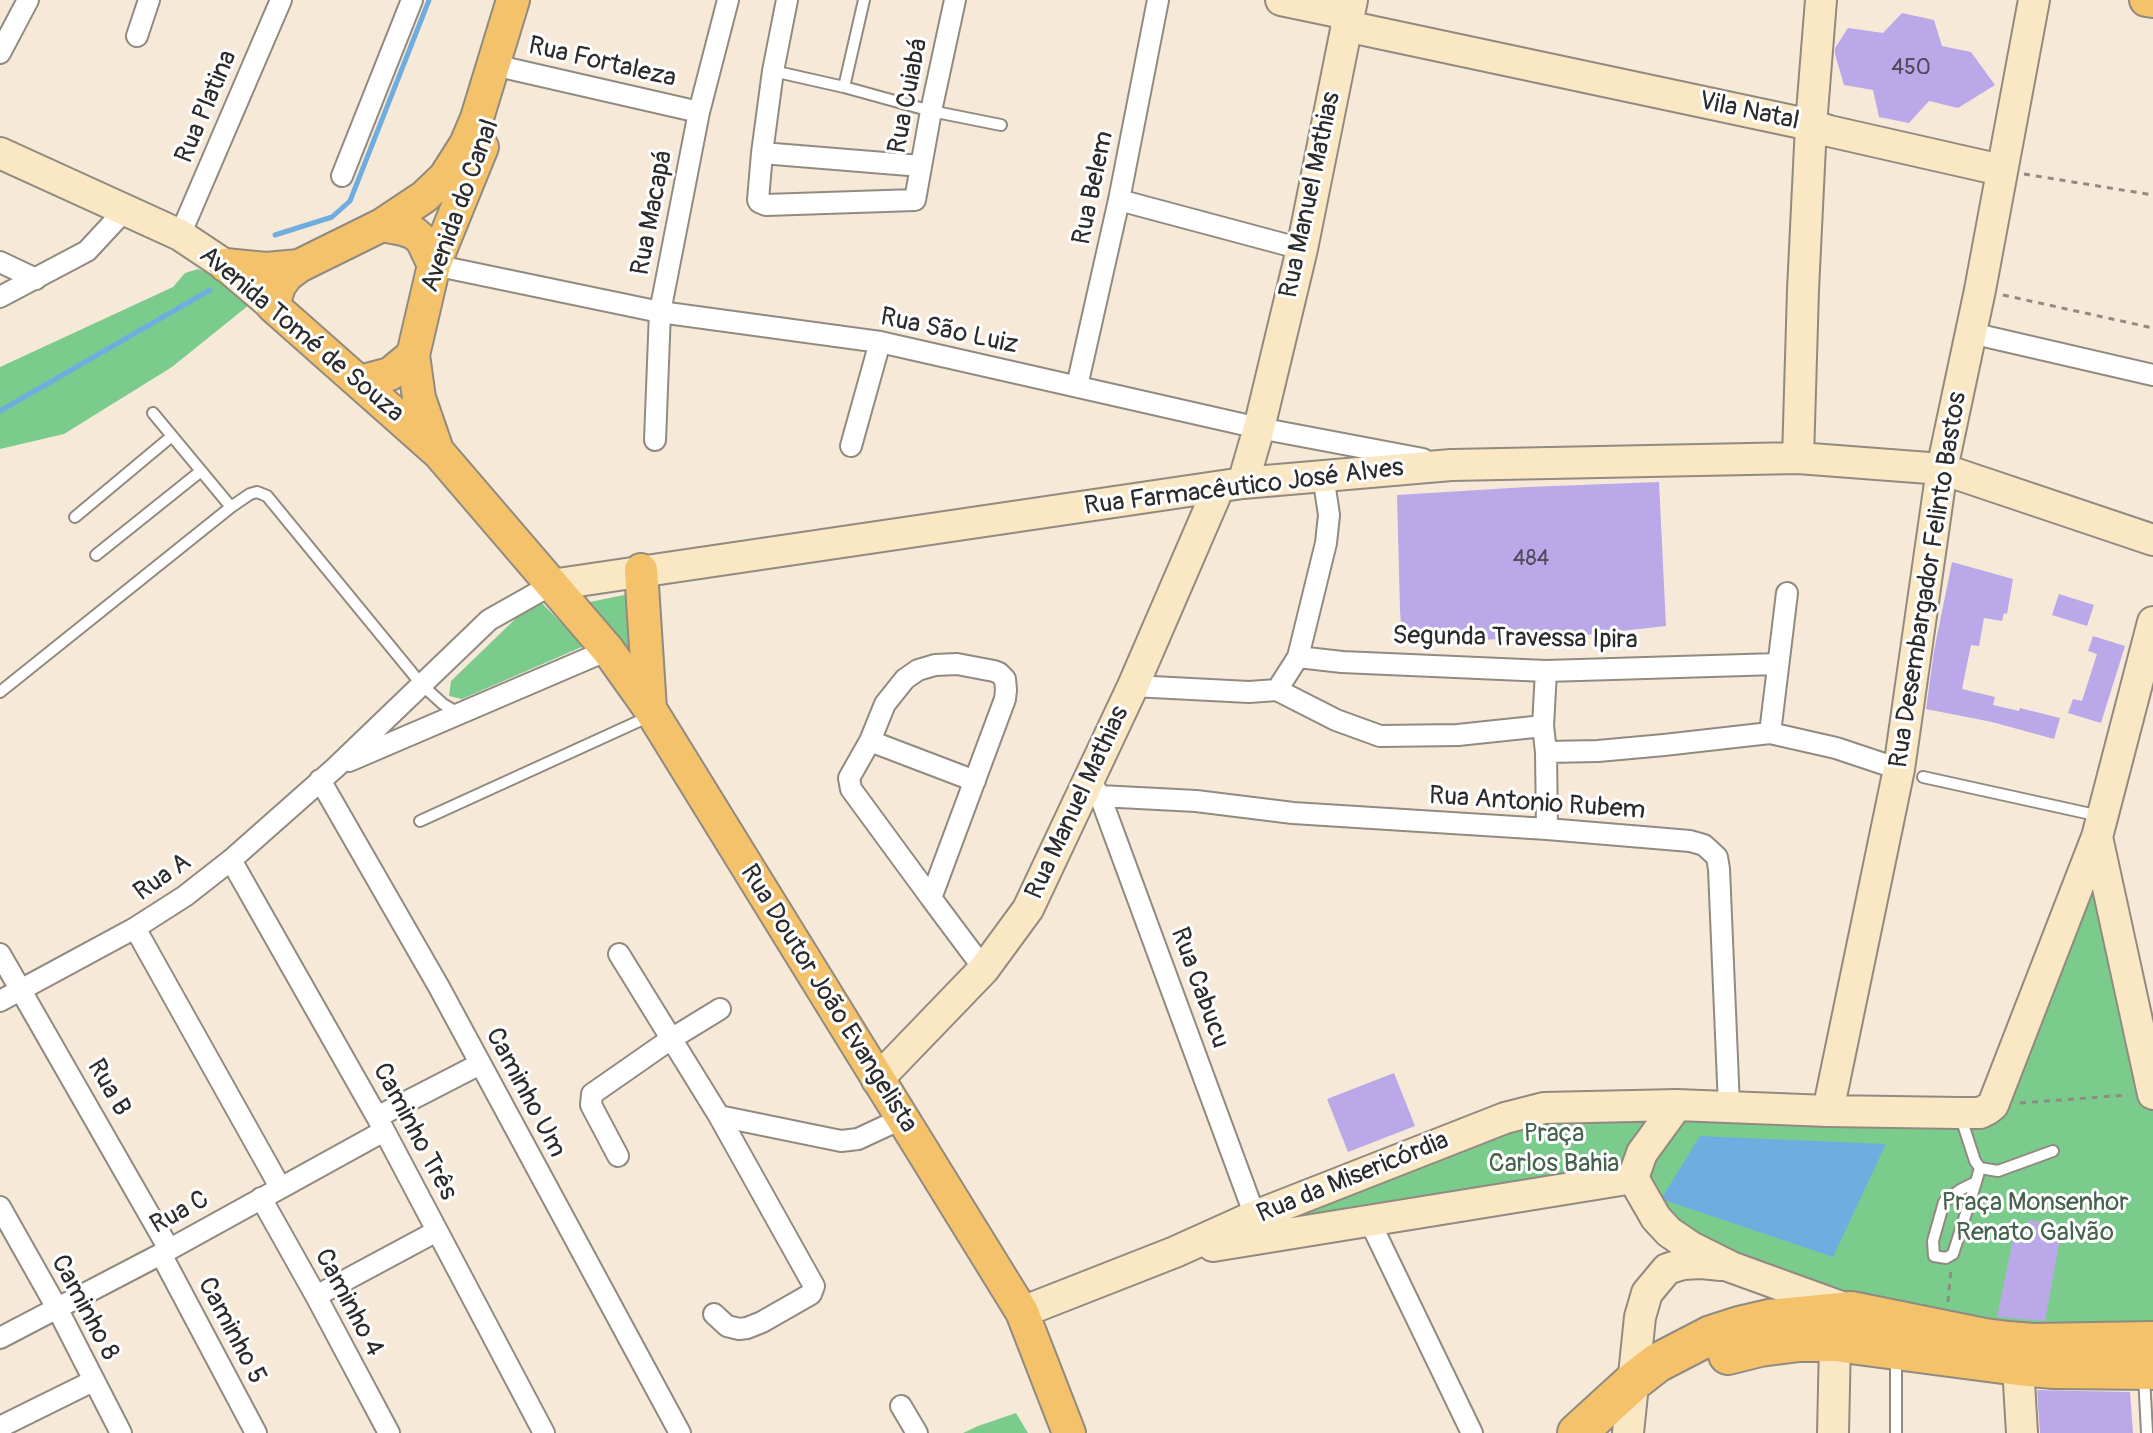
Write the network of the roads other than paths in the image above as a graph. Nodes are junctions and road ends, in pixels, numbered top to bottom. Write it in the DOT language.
graph roads {
  1 [pos="28,0"];
  2 [pos="149,0"];
  3 [pos="281,0"];
  4 [pos="412,0"];
  5 [pos="513,0"];
  6 [pos="530,0"];
  7 [pos="728,0"];
  8 [pos="787,0"];
  9 [pos="864,0"];
  10 [pos="955,0"];
  11 [pos="1158,0"];
  12 [pos="1281,0"];
  13 [pos="1821,0"];
  14 [pos="2034,0"];
  15 [pos="2146,0"];
  16 [pos="2153,1"];
  17 [pos="1349,13"];
  18 [pos="137,36"];
  19 [pos="0,53"];
  20 [pos="502,66"];
  21 [pos="773,71"];
  22 [pos="844,87"];
  23 [pos="931,111"];
  24 [pos="699,112"];
  25 [pos="1001,125"];
  26 [pos="1811,125"];
  27 [pos="0,153"];
  28 [pos="762,153"];
  29 [pos="921,166"];
  30 [pos="2001,170"];
  31 [pos="342,176"];
  32 [pos="1119,200"];
  33 [pos="125,210"];
  34 [pos="382,225"];
  35 [pos="180,235"];
  36 [pos="1302,249"];
  37 [pos="0,262"];
  38 [pos="225,265"];
  39 [pos="434,265"];
  40 [pos="299,266"];
  41 [pos="36,279"];
  42 [pos="0,297"];
  43 [pos="273,306"];
  44 [pos="660,312"];
  45 [pos="1971,333"];
  46 [pos="880,342"];
  47 [pos="413,355"];
  48 [pos="2153,375"];
  49 [pos="360,382"];
  50 [pos="1077,386"];
  51 [pos="153,413"];
  52 [pos="1259,428"];
  53 [pos="172,436"];
  54 [pos="655,440"];
  55 [pos="851,446"];
  56 [pos="439,453"];
  57 [pos="1798,458"];
  58 [pos="1451,465"];
  59 [pos="1942,469"];
  60 [pos="201,471"];
  61 [pos="1323,475"];
  62 [pos="1231,485"];
  63 [pos="231,507"];
  64 [pos="75,517"];
  65 [pos="2153,540"];
  66 [pos="96,555"];
  67 [pos="641,570"];
  68 [pos="551,585"];
  69 [pos="1787,593"];
  70 [pos="2153,622"];
  71 [pos="608,650"];
  72 [pos="1298,657"];
  73 [pos="1778,664"];
  74 [pos="1546,671"];
  75 [pos="422,685"];
  76 [pos="1133,686"];
  77 [pos="1277,690"];
  78 [pos="0,692"];
  79 [pos="652,711"];
  80 [pos="459,714"];
  81 [pos="1543,726"];
  82 [pos="1770,733"];
  83 [pos="870,741"];
  84 [pos="1546,752"];
  85 [pos="1911,773"];
  86 [pos="328,774"];
  87 [pos="975,781"];
  88 [pos="1095,788"];
  89 [pos="420,821"];
  90 [pos="2099,827"];
  91 [pos="1547,829"];
  92 [pos="231,860"];
  93 [pos="931,898"];
  94 [pos="135,928"];
  95 [pos="0,954"];
  96 [pos="619,954"];
  97 [pos="984,969"];
  98 [pos="22,990"];
  99 [pos="0,1001"];
  100 [pos="720,1009"];
  101 [pos="671,1039"];
  102 [pos="480,1064"];
  103 [pos="877,1080"];
  104 [pos="2153,1093"];
  105 [pos="1677,1105"];
  106 [pos="1613,1106"];
  107 [pos="1729,1106"];
  108 [pos="1828,1111"];
  109 [pos="1959,1113"];
  110 [pos="719,1116"];
  111 [pos="901,1119"];
  112 [pos="380,1124"];
  113 [pos="2053,1151"];
  114 [pos="618,1156"];
  115 [pos="1638,1165"];
  116 [pos="1980,1168"];
  117 [pos="1976,1182"];
  118 [pos="280,1187"];
  119 [pos="261,1198"];
  120 [pos="0,1207"];
  121 [pos="1255,1216"];
  122 [pos="1370,1222"];
  123 [pos="437,1231"];
  124 [pos="165,1251"];
  125 [pos="1175,1252"];
  126 [pos="1731,1267"];
  127 [pos="316,1296"];
  128 [pos="57,1308"];
  129 [pos="1022,1312"];
  130 [pos="714,1314"];
  131 [pos="1843,1326"];
  132 [pos="0,1338"];
  133 [pos="1896,1349"];
  134 [pos="2150,1361"];
  135 [pos="2018,1366"];
  136 [pos="93,1381"];
  137 [pos="1634,1381"];
  138 [pos="901,1406"];
  139 [pos="0,1427"];
  140 [pos="1624,1429"];
  141 [pos="121,1433"];
  142 [pos="256,1433"];
  143 [pos="389,1433"];
  144 [pos="544,1433"];
  145 [pos="680,1433"];
  146 [pos="917,1433"];
  147 [pos="1069,1433"];
  148 [pos="1472,1433"];
  149 [pos="1577,1433"];
  150 [pos="1833,1433"];
  151 [pos="1896,1433"];
  152 [pos="2022,1433"];
  153 [pos="2147,1433"];
  1 -- 19 [label="street"];
  2 -- 18 [label="street"];
  3 -- 35 [label="street, Rua Platina"];
  4 -- 31 [label="street"];
  5 -- 20 [label="main road, Avenida do Canal"];
  6 -- 20 [label="main road, Avenida do Canal"];
  7 -- 24 [label="street, Rua Macapá"];
  8 -- 21 [label="street"];
  9 -- 22 [label="lane"];
  10 -- 23 [label="street, Rua Cuiabá"];
  11 -- 32 [label="street, Rua Belem"];
  12 -- 17 [label="street, Vila Natal"];
  13 -- 26 [label="street"];
  14 -- 30 [label="street, Rua Desembargador Felinto Bastos"];
  15 -- 16 [label="main road"];
  17 -- 26 [label="street, Vila Natal"];
  17 -- 36 [label="street, Rua Manuel Mathias"];
  20 -- 24 [label="street, Rua Fortaleza"];
  20 -- 34 [label="main road, Avenida do Canal"];
  20 -- 39 [label="main road, Avenida do Canal"];
  21 -- 22 [label="lane"];
  21 -- 28 [label="street"];
  22 -- 23 [label="lane"];
  23 -- 25 [label="lane"];
  23 -- 29 [label="street, Rua Cuiabá"];
  24 -- 44 [label="street, Rua Macapá"];
  26 -- 30 [label="street, Vila Natal"];
  26 -- 57 [label="street"];
  27 -- 33 [label="street, Avenida Tomé de Souza"];
  28 -- 29 [label="street"];
  28 -- 29 [label="street, Rua Cuiabá"];
  30 -- 45 [label="street, Rua Desembargador Felinto Bastos"];
  32 -- 36 [label="street"];
  32 -- 50 [label="street, Rua Belem"];
  33 -- 35 [label="street, Avenida Tomé de Souza"];
  33 -- 41 [label="street"];
  34 -- 39 [label="main road"];
  34 -- 40 [label="main road, Avenida do Canal"];
  35 -- 38 [label="street, Avenida Tomé de Souza"];
  36 -- 52 [label="street, Rua Manuel Mathias"];
  37 -- 41 [label="street"];
  38 -- 40 [label="main road"];
  38 -- 43 [label="street, Avenida Tomé de Souza"];
  39 -- 44 [label="street, Rua São Luiz"];
  39 -- 47 [label="main road, Avenida do Canal"];
  40 -- 43 [label="main road, Avenida do Canal"];
  41 -- 42 [label="street"];
  43 -- 49 [label="main road, Avenida Tomé de Souza"];
  44 -- 46 [label="street, Rua São Luiz"];
  44 -- 54 [label="street, Rua Macapá"];
  45 -- 48 [label="street"];
  45 -- 59 [label="street, Rua Desembargador Felinto Bastos"];
  46 -- 50 [label="street, Rua São Luiz"];
  46 -- 55 [label="street"];
  47 -- 49 [label="main road"];
  47 -- 56 [label="main road"];
  49 -- 56 [label="main road, Avenida Tomé de Souza"];
  50 -- 52 [label="street, Rua São Luiz"];
  51 -- 53 [label="lane"];
  52 -- 58 [label="street, Rua São Luiz"];
  52 -- 62 [label="street, Rua Manuel Mathias"];
  53 -- 60 [label="lane"];
  53 -- 64 [label="lane"];
  56 -- 68 [label="main road, Avenida Tomé de Souza"];
  57 -- 58 [label="street, Rua Farmacêutico José Alves"];
  57 -- 59 [label="street, Rua Farmacêutico José Alves"];
  58 -- 61 [label="street, Rua Farmacêutico José Alves"];
  59 -- 65 [label="street, Rua Farmacêutico José Alves"];
  59 -- 85 [label="street, Rua Desembargador Felinto Bastos"];
  60 -- 63 [label="lane"];
  60 -- 66 [label="lane"];
  61 -- 62 [label="street, Rua Farmacêutico José Alves"];
  61 -- 72 [label="street"];
  62 -- 67 [label="street, Rua Farmacêutico José Alves"];
  62 -- 76 [label="street, Rua Manuel Mathias"];
  63 -- 75 [label="lane"];
  63 -- 78 [label="lane"];
  67 -- 68 [label="street, Rua Farmacêutico José Alves"];
  67 -- 79 [label="main road"];
  68 -- 71 [label="main road, Rua Doutor João Evangelista"];
  68 -- 75 [label="street, Rua A"];
  69 -- 73 [label="street"];
  70 -- 90 [label="street"];
  71 -- 79 [label="main road, Rua Doutor João Evangelista"];
  71 -- 80 [label="street, Rua A"];
  72 -- 74 [label="street, Segunda Travessa Ipira"];
  72 -- 77 [label="street"];
  73 -- 74 [label="street, Segunda Travessa Ipira"];
  73 -- 82 [label="street"];
  74 -- 81 [label="street"];
  75 -- 80 [label="lane"];
  75 -- 86 [label="street, Rua A"];
  76 -- 77 [label="street"];
  76 -- 88 [label="street, Rua Manuel Mathias"];
  77 -- 81 [label="street"];
  79 -- 89 [label="lane"];
  79 -- 103 [label="main road, Rua Doutor João Evangelista"];
  80 -- 86 [label="street, Rua A"];
  81 -- 84 [label="street"];
  82 -- 84 [label="street"];
  82 -- 85 [label="street"];
  83 -- 87 [label="street"];
  83 -- 87 [label="street"];
  83 -- 93 [label="street"];
  84 -- 91 [label="street"];
  85 -- 90 [label="lane"];
  85 -- 108 [label="street, Rua Desembargador Felinto Bastos"];
  86 -- 92 [label="street, Rua A"];
  86 -- 102 [label="street, Caminho Um"];
  87 -- 93 [label="street"];
  88 -- 91 [label="street, Rua Antonio Rubem"];
  88 -- 97 [label="street, Rua Manuel Mathias"];
  88 -- 121 [label="street, Rua Cabucu"];
  90 -- 104 [label="street"];
  90 -- 109 [label="street"];
  91 -- 107 [label="street, Rua Antonio Rubem"];
  92 -- 94 [label="street, Rua A"];
  92 -- 112 [label="street, Caminho Três"];
  93 -- 97 [label="street"];
  94 -- 98 [label="street, Rua A"];
  94 -- 118 [label="street"];
  95 -- 98 [label="street, Rua B"];
  96 -- 101 [label="street"];
  97 -- 103 [label="street, Rua Manuel Mathias"];
  98 -- 99 [label="street, Rua A"];
  98 -- 124 [label="street, Rua B"];
  100 -- 101 [label="street"];
  101 -- 110 [label="street"];
  101 -- 114 [label="street"];
  102 -- 112 [label="street, Rua C"];
  102 -- 145 [label="street, Caminho Um"];
  103 -- 111 [label="main road, Rua Doutor João Evangelista"];
  105 -- 106 [label="street, Rua da Misericórdia"];
  105 -- 107 [label="street"];
  105 -- 115 [label="street"];
  106 -- 115 [label="street"];
  106 -- 121 [label="street, Rua da Misericórdia"];
  107 -- 108 [label="street"];
  108 -- 109 [label="street"];
  109 -- 116 [label="lane"];
  110 -- 111 [label="street"];
  110 -- 130 [label="street"];
  111 -- 129 [label="main road, Rua Doutor João Evangelista"];
  112 -- 118 [label="street, Rua C"];
  112 -- 123 [label="street, Caminho Três"];
  113 -- 116 [label="lane"];
  115 -- 122 [label="street, Rua da Misericórdia"];
  115 -- 126 [label="street"];
  116 -- 117 [label="lane"];
  117 -- 117 [label="lane"];
  118 -- 119 [label="street, Rua C"];
  119 -- 124 [label="street, Rua C"];
  119 -- 127 [label="street, Caminho 4"];
  120 -- 128 [label="street, Caminho 8"];
  121 -- 125 [label="street, Rua da Misericórdia"];
  122 -- 125 [label="street, Rua da Misericórdia"];
  122 -- 148 [label="street"];
  123 -- 127 [label="street"];
  123 -- 144 [label="street, Caminho Três"];
  124 -- 128 [label="street, Rua C"];
  124 -- 142 [label="street, Caminho 5"];
  125 -- 129 [label="street, Rua da Misericórdia"];
  126 -- 131 [label="street"];
  126 -- 137 [label="street"];
  127 -- 143 [label="street, Caminho 4"];
  128 -- 132 [label="street, Rua C"];
  128 -- 136 [label="street, Caminho 8"];
  129 -- 147 [label="main road, Rua Doutor João Evangelista"];
  131 -- 133 [label="highway"];
  131 -- 134 [label="highway"];
  131 -- 137 [label="highway"];
  131 -- 140 [label="highway"];
  131 -- 150 [label="street"];
  133 -- 135 [label="highway"];
  133 -- 151 [label="lane"];
  134 -- 135 [label="highway"];
  134 -- 153 [label="lane"];
  135 -- 152 [label="street"];
  136 -- 139 [label="street"];
  136 -- 141 [label="street, Caminho 8"];
  137 -- 140 [label="street"];
  137 -- 149 [label="highway"];
  138 -- 146 [label="street"];
}
